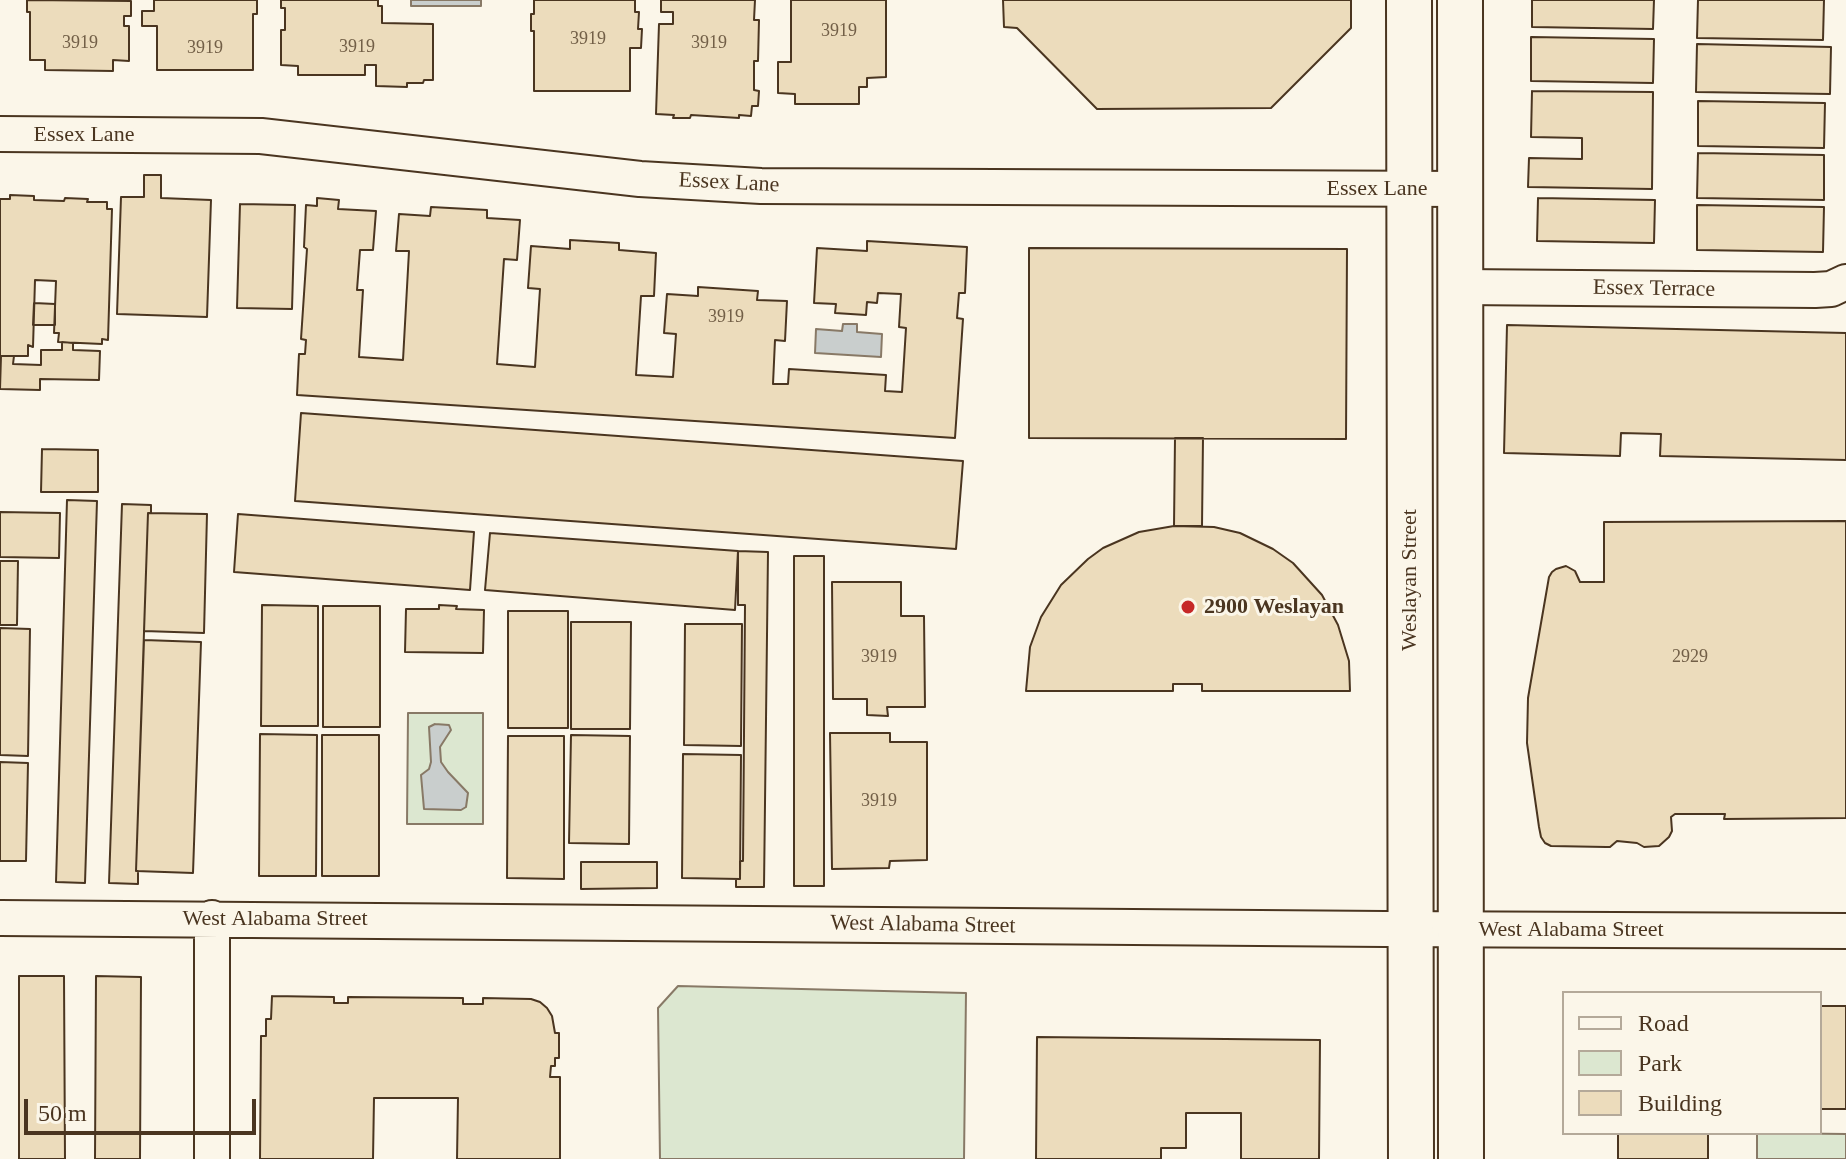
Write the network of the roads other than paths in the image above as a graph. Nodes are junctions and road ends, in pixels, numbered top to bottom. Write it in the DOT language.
graph roads {
  1 [pos="1409,0"];
  2 [pos="1460,0"];
  3 [pos="0,134"];
  4 [pos="1409,189"];
  5 [pos="1461,189"];
  6 [pos="1846,282"];
  7 [pos="1461,287"];
  8 [pos="0,918"];
  9 [pos="212,918"];
  10 [pos="1411,929"];
  11 [pos="1462,930"];
  12 [pos="1846,931"];
  13 [pos="212,1159"];
  14 [pos="1411,1159"];
  15 [pos="1461,1159"];
  1 -- 4 [label="main road, Weslayan Street"];
  2 -- 5 [label="main road"];
  3 -- 4 [label="street, Essex Lane"];
  4 -- 5 [label="street, Essex Lane"];
  4 -- 10 [label="main road, Weslayan Street"];
  5 -- 7 [label="main road"];
  6 -- 7 [label="street, Essex Terrace"];
  7 -- 11 [label="main road"];
  8 -- 9 [label="street, West Alabama Street"];
  9 -- 10 [label="street, West Alabama Street"];
  9 -- 13 [label="street"];
  10 -- 11 [label="street, West Alabama Street"];
  10 -- 14 [label="main road, Weslayan Street"];
  11 -- 12 [label="street, West Alabama Street"];
  11 -- 15 [label="main road"];
}
